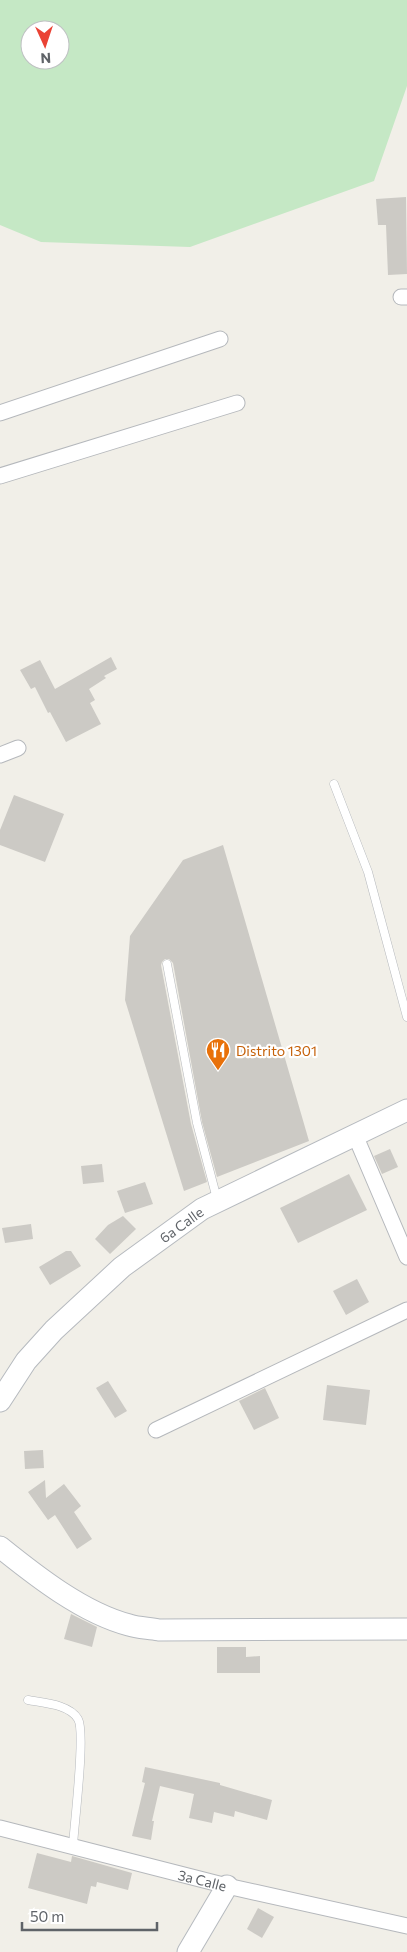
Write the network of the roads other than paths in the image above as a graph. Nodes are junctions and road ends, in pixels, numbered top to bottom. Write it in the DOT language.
graph roads {
  1 [pos="220,339"];
  2 [pos="237,403"];
  3 [pos="0,412"];
  4 [pos="0,476"];
  5 [pos="18,748"];
  6 [pos="0,755"];
  7 [pos="334,784"];
  8 [pos="167,964"];
  9 [pos="407,1017"];
  10 [pos="406,1113"];
  11 [pos="355,1135"];
  12 [pos="218,1202"];
  13 [pos="407,1257"];
  14 [pos="407,1310"];
  15 [pos="0,1401"];
  16 [pos="156,1430"];
  17 [pos="0,1547"];
  18 [pos="407,1628"];
  19 [pos="28,1700"];
  20 [pos="0,1828"];
  21 [pos="73,1846"];
  22 [pos="227,1886"];
  23 [pos="407,1926"];
  24 [pos="188,1952"];
  1 -- 3 [label="street"];
  2 -- 4 [label="street"];
  5 -- 6 [label="street"];
  7 -- 9 [label="lane"];
  8 -- 12 [label="lane"];
  10 -- 11 [label="main road, 6a Calle"];
  11 -- 12 [label="main road, 6a Calle"];
  11 -- 13 [label="street"];
  12 -- 15 [label="main road, 6a Calle"];
  14 -- 16 [label="street"];
  17 -- 18 [label="main road"];
  19 -- 21 [label="lane"];
  20 -- 21 [label="street, 3a Calle"];
  21 -- 22 [label="street, 3a Calle"];
  22 -- 23 [label="street, 3a Calle"];
  22 -- 24 [label="main road"];
}
